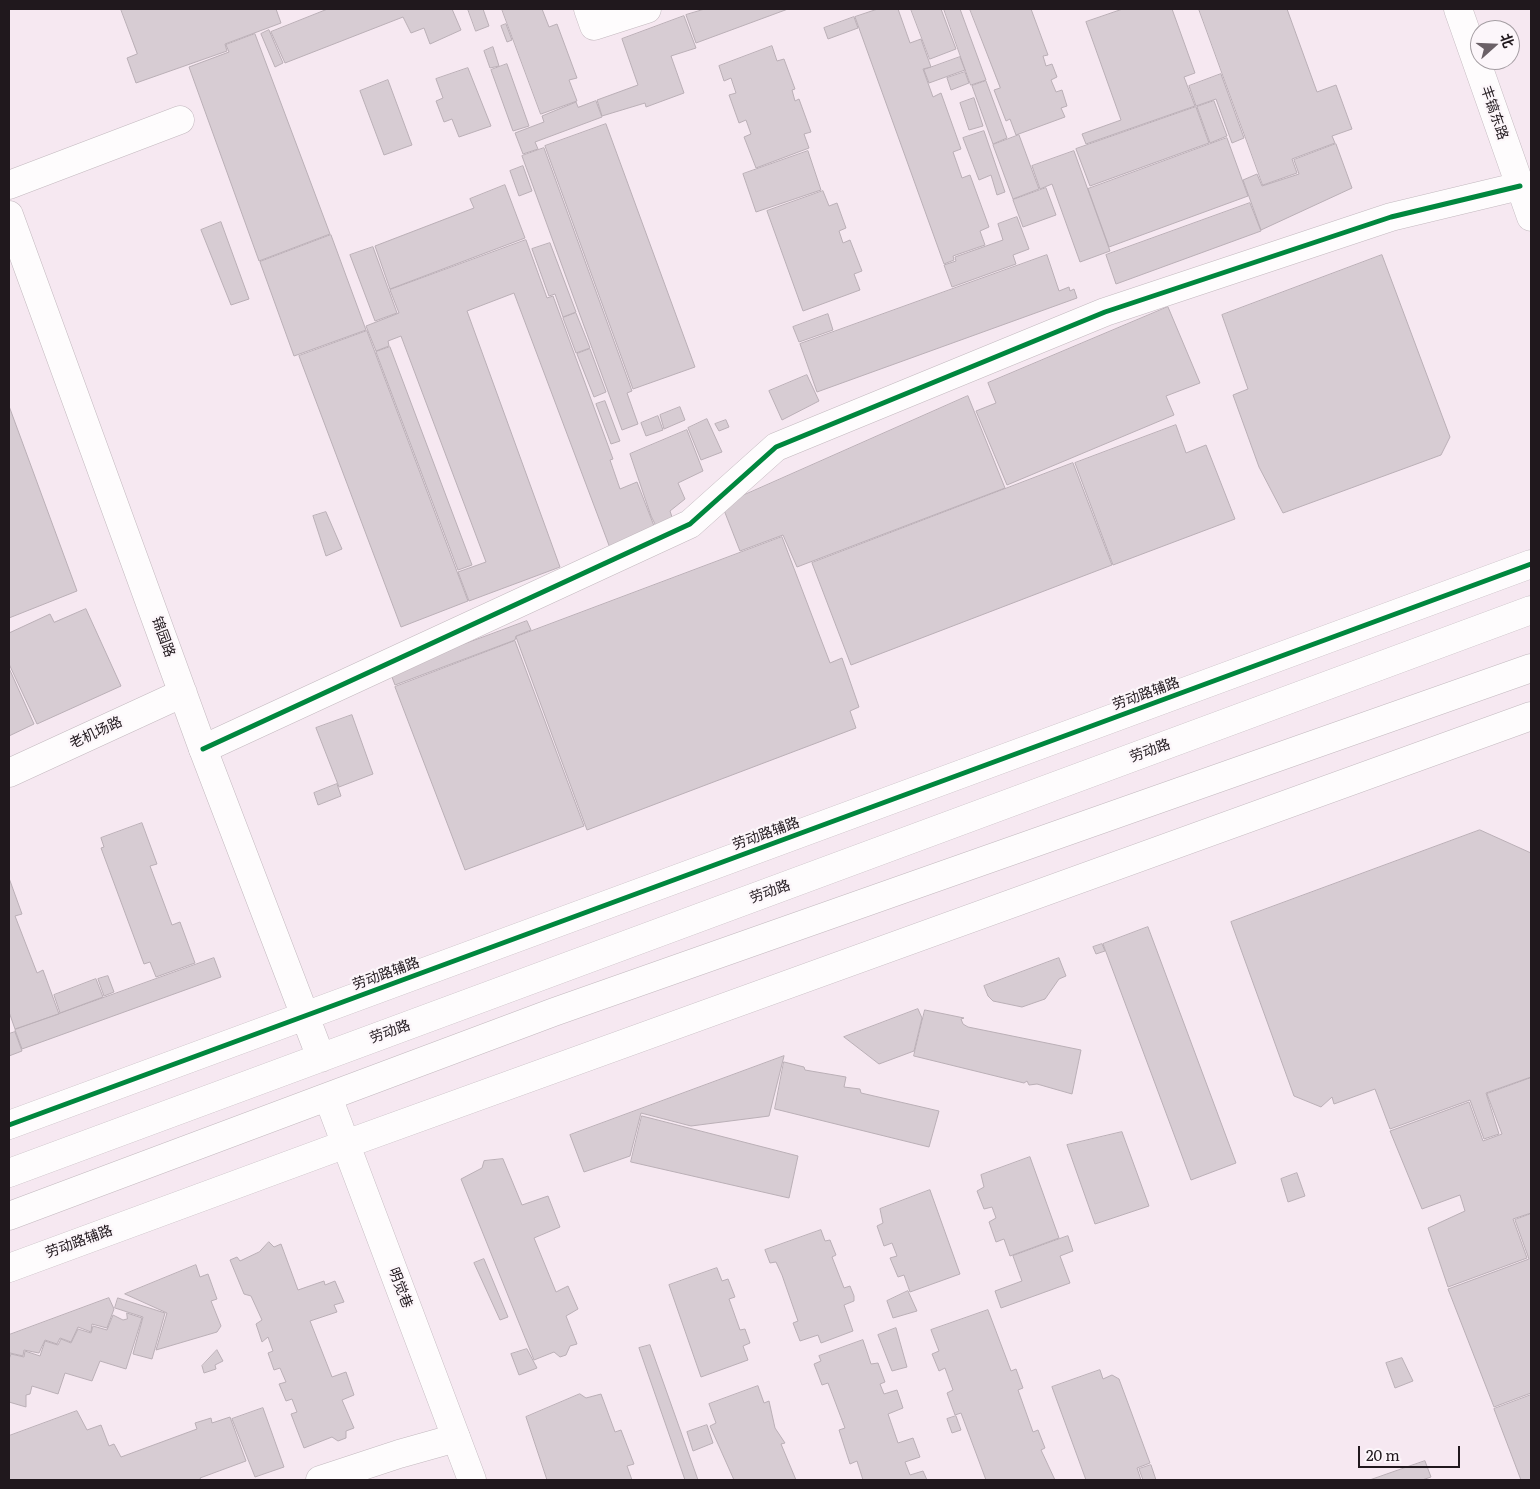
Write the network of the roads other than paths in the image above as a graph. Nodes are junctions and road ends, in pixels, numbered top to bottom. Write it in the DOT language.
graph roads {
  1 [pos="588,9"];
  2 [pos="647,9"];
  3 [pos="1458,9"];
  4 [pos="180,120"];
  5 [pos="9,185"];
  6 [pos="1520,186"];
  7 [pos="9,215"];
  8 [pos="1531,217"];
  9 [pos="1531,564"];
  10 [pos="1531,610"];
  11 [pos="1531,668"];
  12 [pos="183,693"];
  13 [pos="1531,716"];
  14 [pos="203,750"];
  15 [pos="9,772"];
  16 [pos="305,1016"];
  17 [pos="321,1058"];
  18 [pos="328,1097"];
  19 [pos="9,1125"];
  20 [pos="346,1144"];
  21 [pos="9,1173"];
  22 [pos="9,1216"];
  23 [pos="9,1268"];
  24 [pos="456,1438"];
  25 [pos="320,1480"];
  26 [pos="472,1480"];
  1 -- 2 [label="street"];
  3 -- 6 [label="street, 丰镐东路"];
  4 -- 5 [label="street"];
  6 -- 8 [label="street, 丰镐东路"];
  6 -- 14 [label="street"];
  7 -- 12 [label="street, 锦园路"];
  9 -- 16 [label="street, 劳动路辅路"];
  10 -- 17 [label="street, 劳动路"];
  11 -- 18 [label="street"];
  12 -- 14 [label="street, 锦园路"];
  12 -- 15 [label="street, 老机场路"];
  13 -- 20 [label="street, 劳动路辅路"];
  14 -- 16 [label="street, 锦园路"];
  16 -- 17 [label="street, 锦园路"];
  16 -- 19 [label="street, 劳动路辅路"];
  17 -- 21 [label="street, 劳动路"];
  18 -- 20 [label="street, 明觉巷"];
  18 -- 22 [label="street"];
  20 -- 23 [label="street, 劳动路辅路"];
  20 -- 24 [label="street, 明觉巷"];
  24 -- 25 [label="street"];
  24 -- 26 [label="street, 明觉巷"];
}
